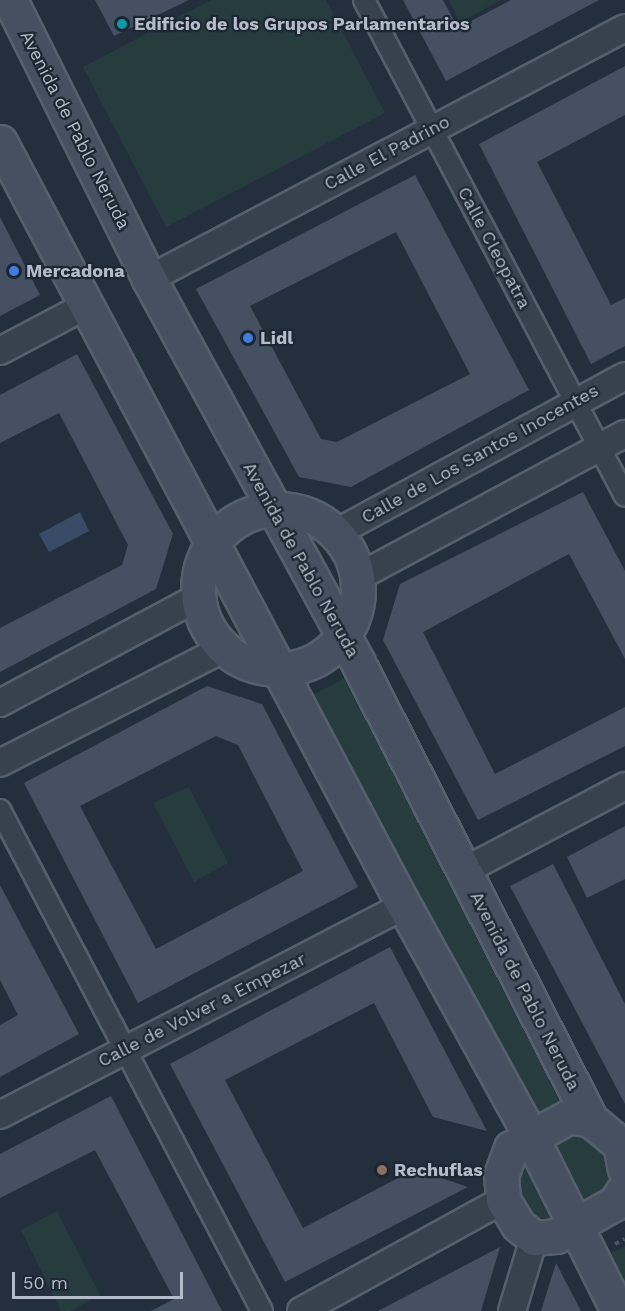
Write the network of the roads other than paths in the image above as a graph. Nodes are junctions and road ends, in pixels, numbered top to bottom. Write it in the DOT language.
graph roads {
  1 [pos="10,0"];
  2 [pos="364,0"];
  3 [pos="625,28"];
  4 [pos="432,130"];
  5 [pos="0,142"];
  6 [pos="149,279"];
  7 [pos="87,305"];
  8 [pos="0,351"];
  9 [pos="625,376"];
  10 [pos="575,402"];
  11 [pos="625,434"];
  12 [pos="600,447"];
  13 [pos="625,496"];
  14 [pos="273,508"];
  15 [pos="336,533"];
  16 [pos="212,541"];
  17 [pos="358,577"];
  18 [pos="197,598"];
  19 [pos="343,636"];
  20 [pos="223,649"];
  21 [pos="281,670"];
  22 [pos="0,703"];
  23 [pos="0,763"];
  24 [pos="625,786"];
  25 [pos="0,810"];
  26 [pos="464,871"];
  27 [pos="404,906"];
  28 [pos="125,1050"];
  29 [pos="0,1114"];
  30 [pos="591,1120"];
  31 [pos="531,1137"];
  32 [pos="624,1152"];
  33 [pos="625,1188"];
  34 [pos="503,1200"];
  35 [pos="575,1226"];
  36 [pos="534,1238"];
  37 [pos="262,1311"];
  38 [pos="301,1311"];
  39 [pos="512,1311"];
  40 [pos="618,1311"];
  1 -- 6 [label="main road, Avenida de Pablo Neruda"];
  2 -- 4 [label="street, Calle Cleopatra"];
  3 -- 4 [label="street, Calle El Padrino"];
  4 -- 6 [label="street, Calle El Padrino"];
  4 -- 10 [label="street, Calle Cleopatra"];
  5 -- 7 [label="main road"];
  6 -- 14 [label="main road, Avenida de Pablo Neruda"];
  7 -- 8 [label="street"];
  7 -- 16 [label="main road"];
  9 -- 10 [label="street, Calle de Los Santos Inocentes"];
  10 -- 12 [label="street, Calle Cleopatra"];
  10 -- 15 [label="street, Calle de Los Santos Inocentes"];
  11 -- 12 [label="street"];
  12 -- 13 [label="street, Calle Cleopatra"];
  12 -- 17 [label="street"];
  14 -- 15 [label="main road"];
  14 -- 16 [label="main road"];
  14 -- 19 [label="main road, Avenida de Pablo Neruda"];
  15 -- 17 [label="main road"];
  16 -- 18 [label="main road"];
  16 -- 21 [label="main road"];
  17 -- 19 [label="main road"];
  18 -- 20 [label="main road"];
  18 -- 22 [label="street"];
  19 -- 21 [label="main road"];
  19 -- 26 [label="main road, Avenida de Pablo Neruda"];
  20 -- 21 [label="main road"];
  20 -- 23 [label="street"];
  21 -- 27 [label="main road"];
  24 -- 26 [label="street"];
  25 -- 28 [label="street"];
  26 -- 30 [label="main road, Avenida de Pablo Neruda"];
  27 -- 28 [label="street, Calle de Volver a Empezar"];
  27 -- 31 [label="main road"];
  28 -- 29 [label="street, Calle de Volver a Empezar"];
  28 -- 37 [label="street"];
  30 -- 31 [label="main road, Avenida de Pablo Neruda"];
  30 -- 32 [label="main road, Avenida de Pablo Neruda"];
  31 -- 34 [label="main road, Avenida de Pablo Neruda"];
  31 -- 35 [label="main road"];
  33 -- 35 [label="main road"];
  34 -- 36 [label="main road"];
  34 -- 38 [label="street"];
  35 -- 36 [label="main road"];
  35 -- 40 [label="main road"];
  36 -- 39 [label="street"];
}
